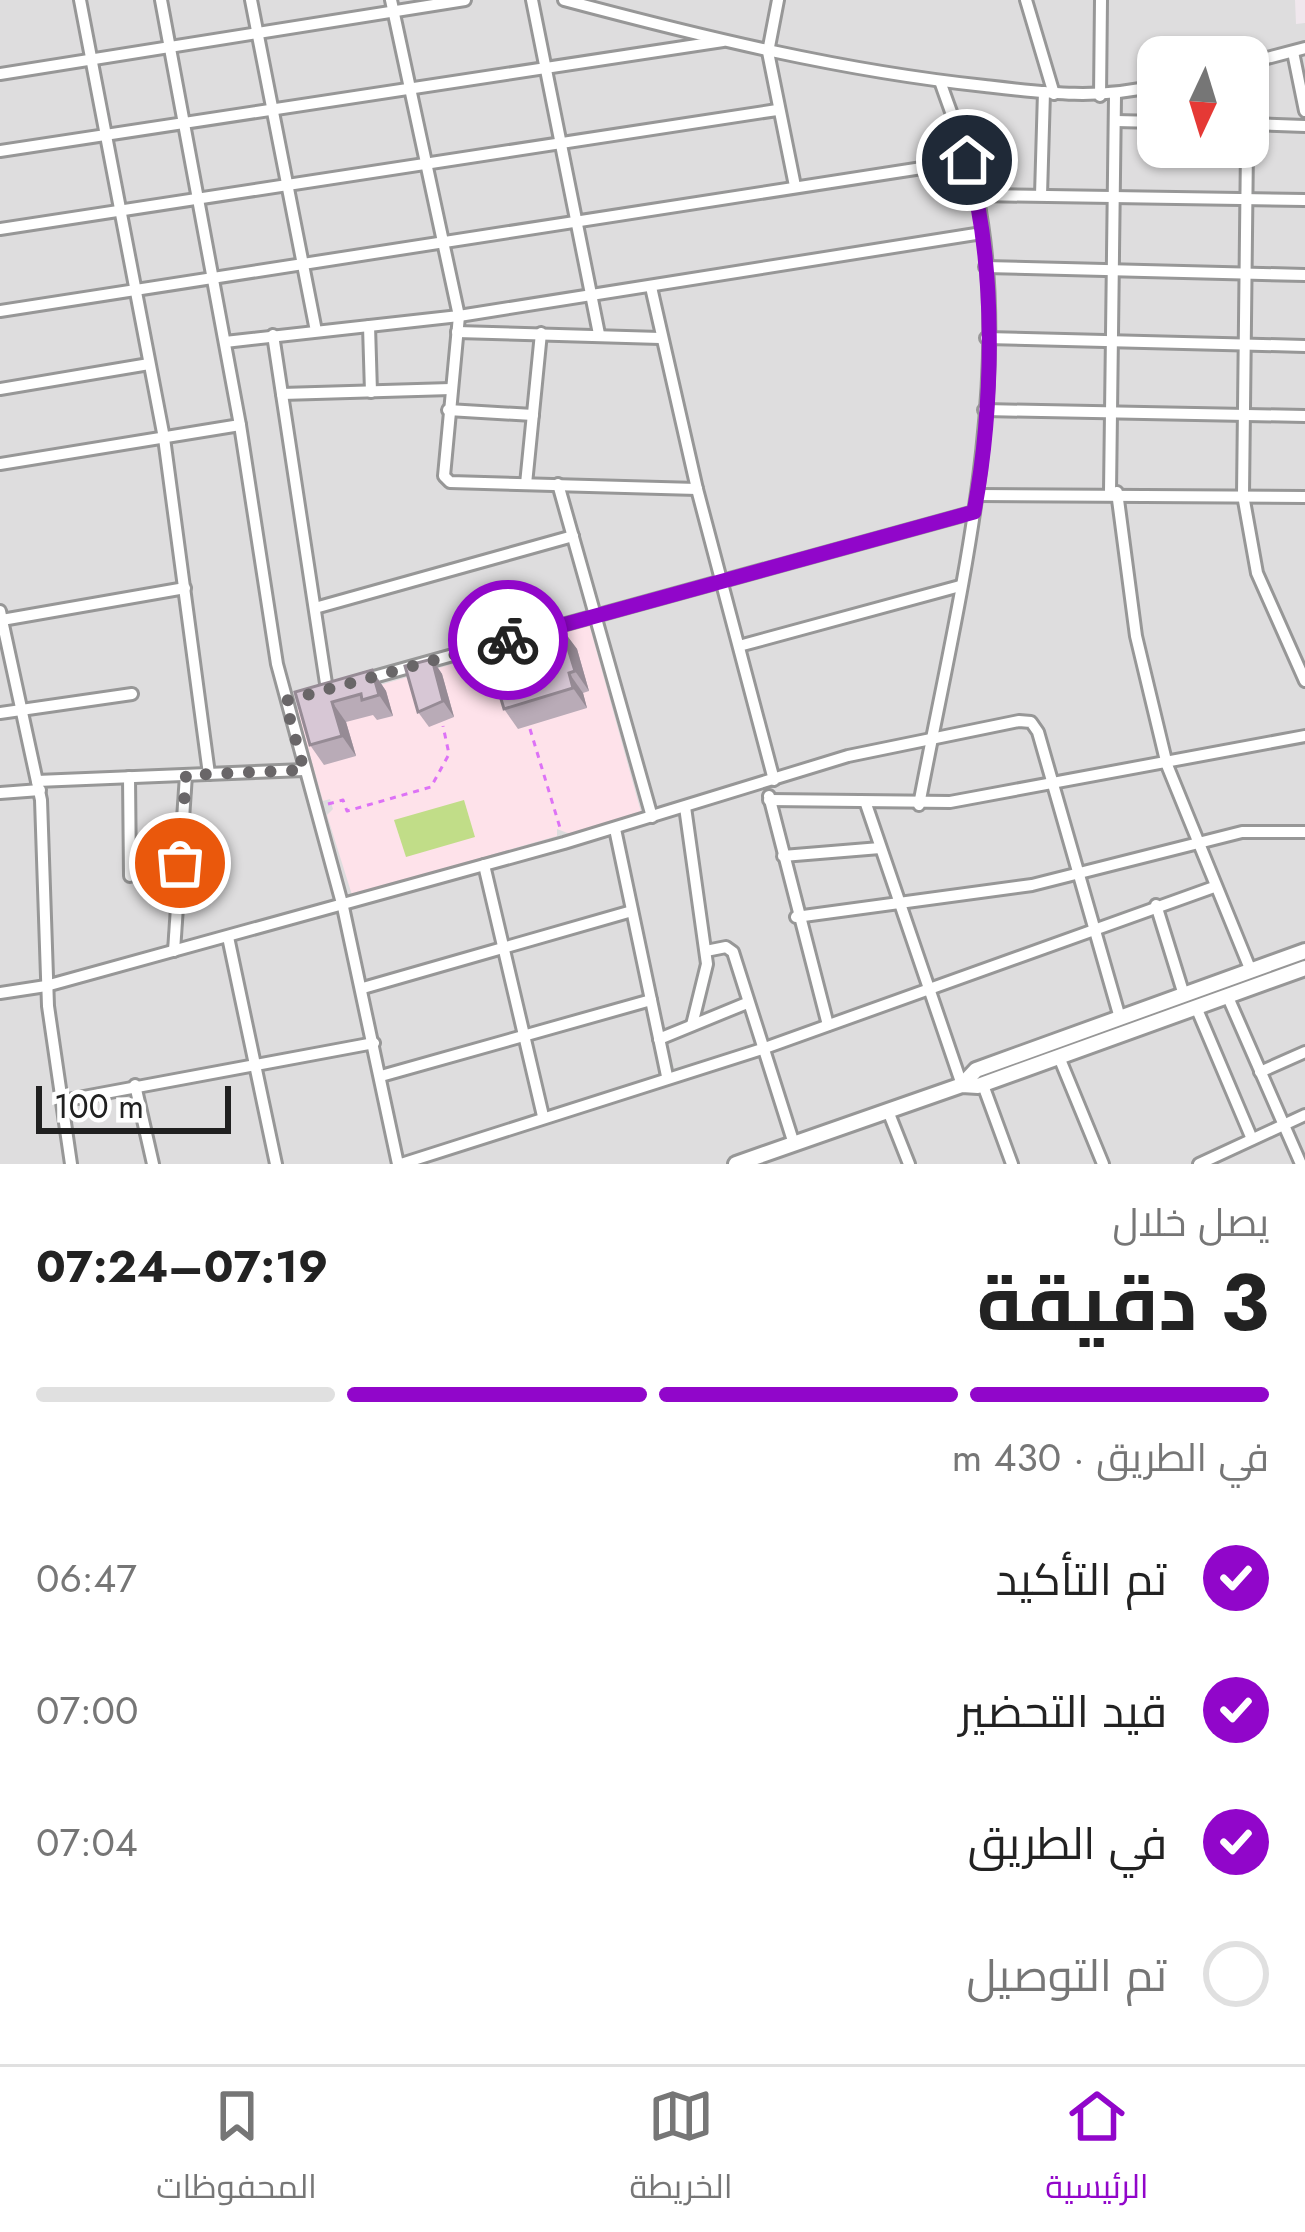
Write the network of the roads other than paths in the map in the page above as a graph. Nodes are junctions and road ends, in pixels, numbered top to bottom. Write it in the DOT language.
graph roads {
  1 [pos="80,0"];
  2 [pos="160,0"];
  3 [pos="251,0"];
  4 [pos="465,0"];
  5 [pos="532,0"];
  6 [pos="563,0"];
  7 [pos="778,0"];
  8 [pos="1026,0"];
  9 [pos="1101,0"];
  10 [pos="392,6"];
  11 [pos="257,33"];
  12 [pos="723,41"];
  13 [pos="168,47"];
  14 [pos="1299,50"];
  15 [pos="768,52"];
  16 [pos="1269,58"];
  17 [pos="91,59"];
  18 [pos="546,69"];
  19 [pos="0,74"];
  20 [pos="940,81"];
  21 [pos="410,88"];
  22 [pos="1137,90"];
  23 [pos="1049,93"];
  24 [pos="1100,95"];
  25 [pos="1115,96"];
  26 [pos="272,108"];
  27 [pos="777,110"];
  28 [pos="1305,111"];
  29 [pos="1116,121"];
  30 [pos="182,122"];
  31 [pos="1137,122"];
  32 [pos="1269,125"];
  33 [pos="1305,126"];
  34 [pos="106,134"];
  35 [pos="561,142"];
  36 [pos="0,151"];
  37 [pos="967,160"];
  38 [pos="426,163"];
  39 [pos="1247,168"];
  40 [pos="288,185"];
  41 [pos="795,186"];
  42 [pos="976,195"];
  43 [pos="1041,195"];
  44 [pos="1115,195"];
  45 [pos="199,199"];
  46 [pos="1246,199"];
  47 [pos="1305,200"];
  48 [pos="121,211"];
  49 [pos="576,219"];
  50 [pos="0,230"];
  51 [pos="982,233"];
  52 [pos="442,239"];
  53 [pos="302,260"];
  54 [pos="985,266"];
  55 [pos="1114,269"];
  56 [pos="1246,273"];
  57 [pos="213,274"];
  58 [pos="1305,275"];
  59 [pos="651,286"];
  60 [pos="135,287"];
  61 [pos="591,297"];
  62 [pos="0,311"];
  63 [pos="459,316"];
  64 [pos="369,326"];
  65 [pos="316,331"];
  66 [pos="457,332"];
  67 [pos="542,334"];
  68 [pos="599,334"];
  69 [pos="273,335"];
  70 [pos="660,338"];
  71 [pos="986,338"];
  72 [pos="1112,340"];
  73 [pos="225,342"];
  74 [pos="1245,344"];
  75 [pos="1305,346"];
  76 [pos="149,364"];
  77 [pos="0,389"];
  78 [pos="451,389"];
  79 [pos="371,392"];
  80 [pos="282,394"];
  81 [pos="448,410"];
  82 [pos="984,410"];
  83 [pos="1111,412"];
  84 [pos="1244,414"];
  85 [pos="533,415"];
  86 [pos="1305,416"];
  87 [pos="240,425"];
  88 [pos="164,438"];
  89 [pos="0,464"];
  90 [pos="526,484"];
  91 [pos="558,484"];
  92 [pos="697,488"];
  93 [pos="1113,492"];
  94 [pos="977,495"];
  95 [pos="1244,495"];
  96 [pos="1305,497"];
  97 [pos="974,512"];
  98 [pos="573,536"];
  99 [pos="722,582"];
  100 [pos="960,586"];
  101 [pos="184,588"];
  102 [pos="315,608"];
  103 [pos="596,616"];
  104 [pos="1,624"];
  105 [pos="1305,645"];
  106 [pos="739,646"];
  107 [pos="1291,651"];
  108 [pos="1305,680"];
  109 [pos="327,690"];
  110 [pos="132,694"];
  111 [pos="285,701"];
  112 [pos="21,712"];
  113 [pos="0,713"];
  114 [pos="932,736"];
  115 [pos="1305,736"];
  116 [pos="1167,765"];
  117 [pos="304,770"];
  118 [pos="209,774"];
  119 [pos="186,775"];
  120 [pos="129,777"];
  121 [pos="770,781"];
  122 [pos="38,786"];
  123 [pos="1053,787"];
  124 [pos="0,793"];
  125 [pos="770,800"];
  126 [pos="866,804"];
  127 [pos="919,806"];
  128 [pos="685,808"];
  129 [pos="652,817"];
  130 [pos="615,829"];
  131 [pos="1305,832"];
  132 [pos="1196,843"];
  133 [pos="880,848"];
  134 [pos="783,856"];
  135 [pos="484,865"];
  136 [pos="130,876"];
  137 [pos="1079,876"];
  138 [pos="1214,887"];
  139 [pos="899,904"];
  140 [pos="1156,905"];
  141 [pos="343,907"];
  142 [pos="632,911"];
  143 [pos="796,917"];
  144 [pos="1094,928"];
  145 [pos="228,937"];
  146 [pos="504,948"];
  147 [pos="174,951"];
  148 [pos="1305,951"];
  149 [pos="706,952"];
  150 [pos="1250,971"];
  151 [pos="1303,974"];
  152 [pos="46,986"];
  153 [pos="363,988"];
  154 [pos="931,988"];
  155 [pos="0,993"];
  156 [pos="1227,995"];
  157 [pos="651,1000"];
  158 [pos="1190,1001"];
  159 [pos="747,1003"];
  160 [pos="1120,1018"];
  161 [pos="692,1025"];
  162 [pos="828,1025"];
  163 [pos="524,1035"];
  164 [pos="659,1039"];
  165 [pos="374,1043"];
  166 [pos="763,1049"];
  167 [pos="1305,1052"];
  168 [pos="1059,1057"];
  169 [pos="254,1063"];
  170 [pos="1260,1072"];
  171 [pos="381,1076"];
  172 [pos="667,1076"];
  173 [pos="983,1084"];
  174 [pos="135,1085"];
  175 [pos="962,1085"];
  176 [pos="62,1101"];
  177 [pos="888,1111"];
  178 [pos="1305,1115"];
  179 [pos="543,1116"];
  180 [pos="1284,1125"];
  181 [pos="1252,1139"];
  182 [pos="794,1144"];
  183 [pos="71,1164"];
  184 [pos="153,1164"];
  185 [pos="276,1164"];
  186 [pos="399,1164"];
  187 [pos="736,1164"];
  188 [pos="909,1164"];
  189 [pos="1012,1164"];
  190 [pos="1102,1164"];
  191 [pos="1199,1164"];
  192 [pos="1301,1164"];
  1 -- 17 [label="street"];
  2 -- 13 [label="street"];
  3 -- 11 [label="street"];
  4 -- 10 [label="street"];
  5 -- 18 [label="street"];
  6 -- 12 [label="street"];
  7 -- 15 [label="street"];
  8 -- 23 [label="street"];
  9 -- 24 [label="street"];
  10 -- 11 [label="street"];
  10 -- 21 [label="street"];
  11 -- 13 [label="street"];
  11 -- 26 [label="street"];
  12 -- 15 [label="street"];
  12 -- 18 [label="street"];
  13 -- 17 [label="street"];
  13 -- 30 [label="street"];
  14 -- 16 [label="street"];
  14 -- 28 [label="street"];
  15 -- 20 [label="street"];
  15 -- 27 [label="street"];
  17 -- 19 [label="street"];
  17 -- 34 [label="street"];
  18 -- 21 [label="street"];
  18 -- 35 [label="street"];
  20 -- 23 [label="street"];
  20 -- 37 [label="street"];
  21 -- 26 [label="street"];
  21 -- 38 [label="street"];
  22 -- 25 [label="street"];
  23 -- 24 [label="street"];
  23 -- 43 [label="street"];
  24 -- 25 [label="street"];
  25 -- 29 [label="street"];
  26 -- 30 [label="street"];
  26 -- 40 [label="street"];
  27 -- 35 [label="street"];
  27 -- 41 [label="street"];
  29 -- 31 [label="street"];
  29 -- 44 [label="street"];
  30 -- 34 [label="street"];
  30 -- 45 [label="street"];
  32 -- 33 [label="street"];
  34 -- 36 [label="street"];
  34 -- 48 [label="street"];
  35 -- 38 [label="street"];
  35 -- 49 [label="street"];
  37 -- 41 [label="street"];
  37 -- 42 [label="street"];
  38 -- 40 [label="street"];
  38 -- 52 [label="street"];
  39 -- 46 [label="street"];
  40 -- 45 [label="street"];
  40 -- 53 [label="street"];
  41 -- 49 [label="street"];
  42 -- 43 [label="street"];
  42 -- 51 [label="street"];
  43 -- 44 [label="street"];
  44 -- 46 [label="street"];
  44 -- 55 [label="street"];
  45 -- 48 [label="street"];
  45 -- 57 [label="street"];
  46 -- 47 [label="street"];
  46 -- 56 [label="street"];
  48 -- 50 [label="street"];
  48 -- 60 [label="street"];
  49 -- 52 [label="street"];
  49 -- 61 [label="street"];
  51 -- 54 [label="street"];
  51 -- 59 [label="street"];
  52 -- 53 [label="street"];
  52 -- 63 [label="street"];
  53 -- 57 [label="street"];
  53 -- 65 [label="street"];
  54 -- 55 [label="street"];
  54 -- 71 [label="street"];
  55 -- 56 [label="street"];
  55 -- 72 [label="street"];
  56 -- 58 [label="street"];
  56 -- 74 [label="street"];
  57 -- 60 [label="street"];
  57 -- 73 [label="street"];
  59 -- 61 [label="street"];
  59 -- 70 [label="street"];
  60 -- 62 [label="street"];
  60 -- 76 [label="street"];
  61 -- 63 [label="street"];
  61 -- 68 [label="street"];
  63 -- 64 [label="street"];
  63 -- 66 [label="street"];
  64 -- 65 [label="street"];
  64 -- 79 [label="street"];
  65 -- 69 [label="street"];
  66 -- 67 [label="street"];
  66 -- 78 [label="street"];
  67 -- 68 [label="street"];
  67 -- 85 [label="street"];
  68 -- 70 [label="street"];
  69 -- 73 [label="street"];
  69 -- 80 [label="street"];
  70 -- 92 [label="street"];
  71 -- 72 [label="street"];
  71 -- 82 [label="street"];
  72 -- 74 [label="street"];
  72 -- 83 [label="street"];
  73 -- 87 [label="street"];
  74 -- 75 [label="street"];
  74 -- 84 [label="street"];
  76 -- 77 [label="street"];
  76 -- 88 [label="street"];
  78 -- 79 [label="street"];
  78 -- 81 [label="street"];
  79 -- 80 [label="street"];
  80 -- 102 [label="street"];
  81 -- 85 [label="street"];
  81 -- 90 [label="street"];
  82 -- 83 [label="street"];
  82 -- 94 [label="street"];
  83 -- 84 [label="street"];
  83 -- 93 [label="street"];
  84 -- 86 [label="street"];
  84 -- 95 [label="street"];
  85 -- 90 [label="street"];
  87 -- 88 [label="street"];
  87 -- 111 [label="street"];
  88 -- 89 [label="street"];
  88 -- 101 [label="street"];
  90 -- 91 [label="street"];
  91 -- 92 [label="street"];
  91 -- 98 [label="street"];
  92 -- 99 [label="street"];
  93 -- 94 [label="street"];
  93 -- 95 [label="street"];
  93 -- 116 [label="street"];
  94 -- 97 [label="street"];
  95 -- 96 [label="street"];
  95 -- 107 [label="street"];
  97 -- 99 [label="street"];
  97 -- 100 [label="street"];
  98 -- 102 [label="street"];
  98 -- 103 [label="street"];
  99 -- 103 [label="street"];
  99 -- 106 [label="street"];
  100 -- 106 [label="street"];
  100 -- 114 [label="street"];
  101 -- 104 [label="street"];
  101 -- 118 [label="street"];
  102 -- 109 [label="street"];
  103 -- 109 [label="street"];
  103 -- 129 [label="street"];
  104 -- 112 [label="street"];
  105 -- 107 [label="street"];
  106 -- 121 [label="street"];
  107 -- 108 [label="street"];
  109 -- 111 [label="street"];
  110 -- 112 [label="street"];
  111 -- 117 [label="street"];
  112 -- 113 [label="street"];
  112 -- 122 [label="street"];
  114 -- 121 [label="street"];
  114 -- 123 [label="street"];
  114 -- 127 [label="street"];
  115 -- 116 [label="street"];
  116 -- 123 [label="street"];
  116 -- 132 [label="street"];
  117 -- 118 [label="street"];
  117 -- 141 [label="street"];
  118 -- 119 [label="street"];
  119 -- 120 [label="street"];
  119 -- 147 [label="street"];
  120 -- 122 [label="street"];
  120 -- 136 [label="street"];
  121 -- 125 [label="street"];
  121 -- 128 [label="street"];
  122 -- 124 [label="street"];
  122 -- 152 [label="street"];
  123 -- 127 [label="street"];
  123 -- 137 [label="street"];
  125 -- 126 [label="street"];
  125 -- 134 [label="street"];
  126 -- 127 [label="street"];
  126 -- 133 [label="street"];
  128 -- 129 [label="street"];
  128 -- 149 [label="street"];
  129 -- 130 [label="street"];
  130 -- 135 [label="street"];
  130 -- 142 [label="street"];
  131 -- 132 [label="street"];
  132 -- 137 [label="street"];
  132 -- 138 [label="street"];
  133 -- 134 [label="street"];
  133 -- 139 [label="street"];
  134 -- 143 [label="street"];
  135 -- 141 [label="street"];
  135 -- 146 [label="street"];
  137 -- 139 [label="street"];
  137 -- 144 [label="street"];
  138 -- 140 [label="street"];
  138 -- 150 [label="street"];
  139 -- 143 [label="street"];
  139 -- 154 [label="street"];
  140 -- 144 [label="street"];
  140 -- 158 [label="street"];
  141 -- 145 [label="street"];
  141 -- 153 [label="street"];
  142 -- 146 [label="street"];
  142 -- 157 [label="street"];
  143 -- 162 [label="street"];
  144 -- 154 [label="street"];
  144 -- 160 [label="street"];
  145 -- 147 [label="street"];
  145 -- 169 [label="street"];
  146 -- 153 [label="street"];
  146 -- 163 [label="street"];
  147 -- 152 [label="street"];
  148 -- 150 [label="street"];
  149 -- 159 [label="street"];
  149 -- 161 [label="street"];
  150 -- 158 [label="street"];
  151 -- 156 [label="street"];
  152 -- 155 [label="street"];
  152 -- 176 [label="street"];
  153 -- 165 [label="street"];
  154 -- 162 [label="street"];
  154 -- 175 [label="street"];
  156 -- 158 [label="street"];
  156 -- 170 [label="street"];
  157 -- 163 [label="street"];
  157 -- 164 [label="street"];
  158 -- 160 [label="street"];
  158 -- 168 [label="street"];
  158 -- 181 [label="street"];
  159 -- 161 [label="street"];
  159 -- 166 [label="street"];
  160 -- 175 [label="street"];
  161 -- 164 [label="street"];
  162 -- 166 [label="street"];
  163 -- 171 [label="street"];
  163 -- 179 [label="street"];
  164 -- 172 [label="street"];
  165 -- 169 [label="street"];
  165 -- 171 [label="street"];
  166 -- 172 [label="street"];
  166 -- 182 [label="street"];
  167 -- 170 [label="street"];
  168 -- 173 [label="street"];
  168 -- 190 [label="street"];
  169 -- 174 [label="street"];
  169 -- 185 [label="street"];
  170 -- 180 [label="street"];
  171 -- 186 [label="street"];
  172 -- 179 [label="street"];
  173 -- 175 [label="street"];
  173 -- 189 [label="street"];
  174 -- 176 [label="street"];
  174 -- 184 [label="street"];
  175 -- 177 [label="street"];
  176 -- 183 [label="street"];
  177 -- 182 [label="street"];
  177 -- 188 [label="street"];
  178 -- 180 [label="street"];
  179 -- 186 [label="street"];
  180 -- 181 [label="street"];
  180 -- 192 [label="street"];
  181 -- 191 [label="street"];
  182 -- 187 [label="street"];
}
